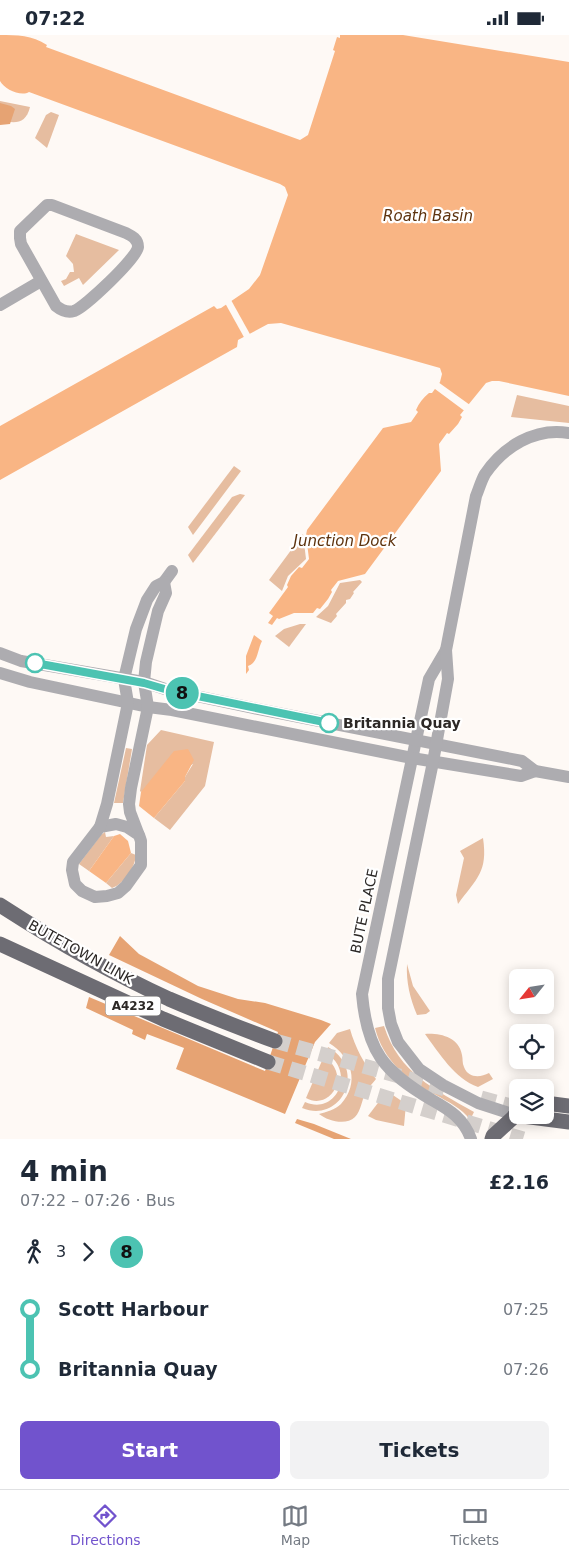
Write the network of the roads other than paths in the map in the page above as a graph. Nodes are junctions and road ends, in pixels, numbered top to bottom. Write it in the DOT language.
graph roads {
  1 [pos="42,281"];
  2 [pos="0,305"];
  3 [pos="569,433"];
  4 [pos="172,571"];
  5 [pos="164,582"];
  6 [pos="446,649"];
  7 [pos="0,653"];
  8 [pos="0,673"];
  9 [pos="124,679"];
  10 [pos="144,683"];
  11 [pos="128,703"];
  12 [pos="148,707"];
  13 [pos="416,739"];
  14 [pos="436,744"];
  15 [pos="412,759"];
  16 [pos="433,762"];
  17 [pos="535,771"];
  18 [pos="569,777"];
  19 [pos="100,827"];
  20 [pos="138,833"];
  21 [pos="0,905"];
  22 [pos="0,944"];
  23 [pos="275,1041"];
  24 [pos="268,1062"];
  25 [pos="554,1104"];
  26 [pos="569,1106"];
  27 [pos="509,1112"];
  28 [pos="509,1120"];
  29 [pos="554,1120"];
  30 [pos="569,1122"];
  31 [pos="472,1139"];
  32 [pos="492,1139"];
  1 -- 1 [label="street"];
  1 -- 2 [label="street"];
  3 -- 6 [label="street, BUTE PLACE"];
  4 -- 5 [label="street"];
  5 -- 9 [label="street"];
  5 -- 10 [label="street"];
  6 -- 13 [label="street, BUTE PLACE"];
  6 -- 14 [label="street, BUTE PLACE"];
  7 -- 9 [label="street"];
  8 -- 11 [label="street"];
  9 -- 10 [label="street"];
  9 -- 11 [label="street"];
  10 -- 12 [label="street"];
  10 -- 13 [label="street"];
  11 -- 12 [label="street"];
  11 -- 19 [label="street"];
  12 -- 15 [label="street"];
  12 -- 20 [label="street"];
  13 -- 14 [label="street"];
  13 -- 15 [label="street, BUTE PLACE"];
  14 -- 16 [label="street, BUTE PLACE"];
  14 -- 17 [label="street"];
  15 -- 16 [label="street"];
  15 -- 31 [label="street, BUTE PLACE"];
  16 -- 17 [label="street"];
  16 -- 27 [label="street, BUTE PLACE"];
  17 -- 18 [label="street"];
  19 -- 20 [label="street"];
  19 -- 20 [label="street"];
  21 -- 23 [label="main road, BUTETOWN LINK / A4232"];
  22 -- 24 [label="main road, BUTETOWN LINK / A4232"];
  25 -- 26 [label="main road"];
  28 -- 32 [label="main road"];
  29 -- 30 [label="main road"];
}
